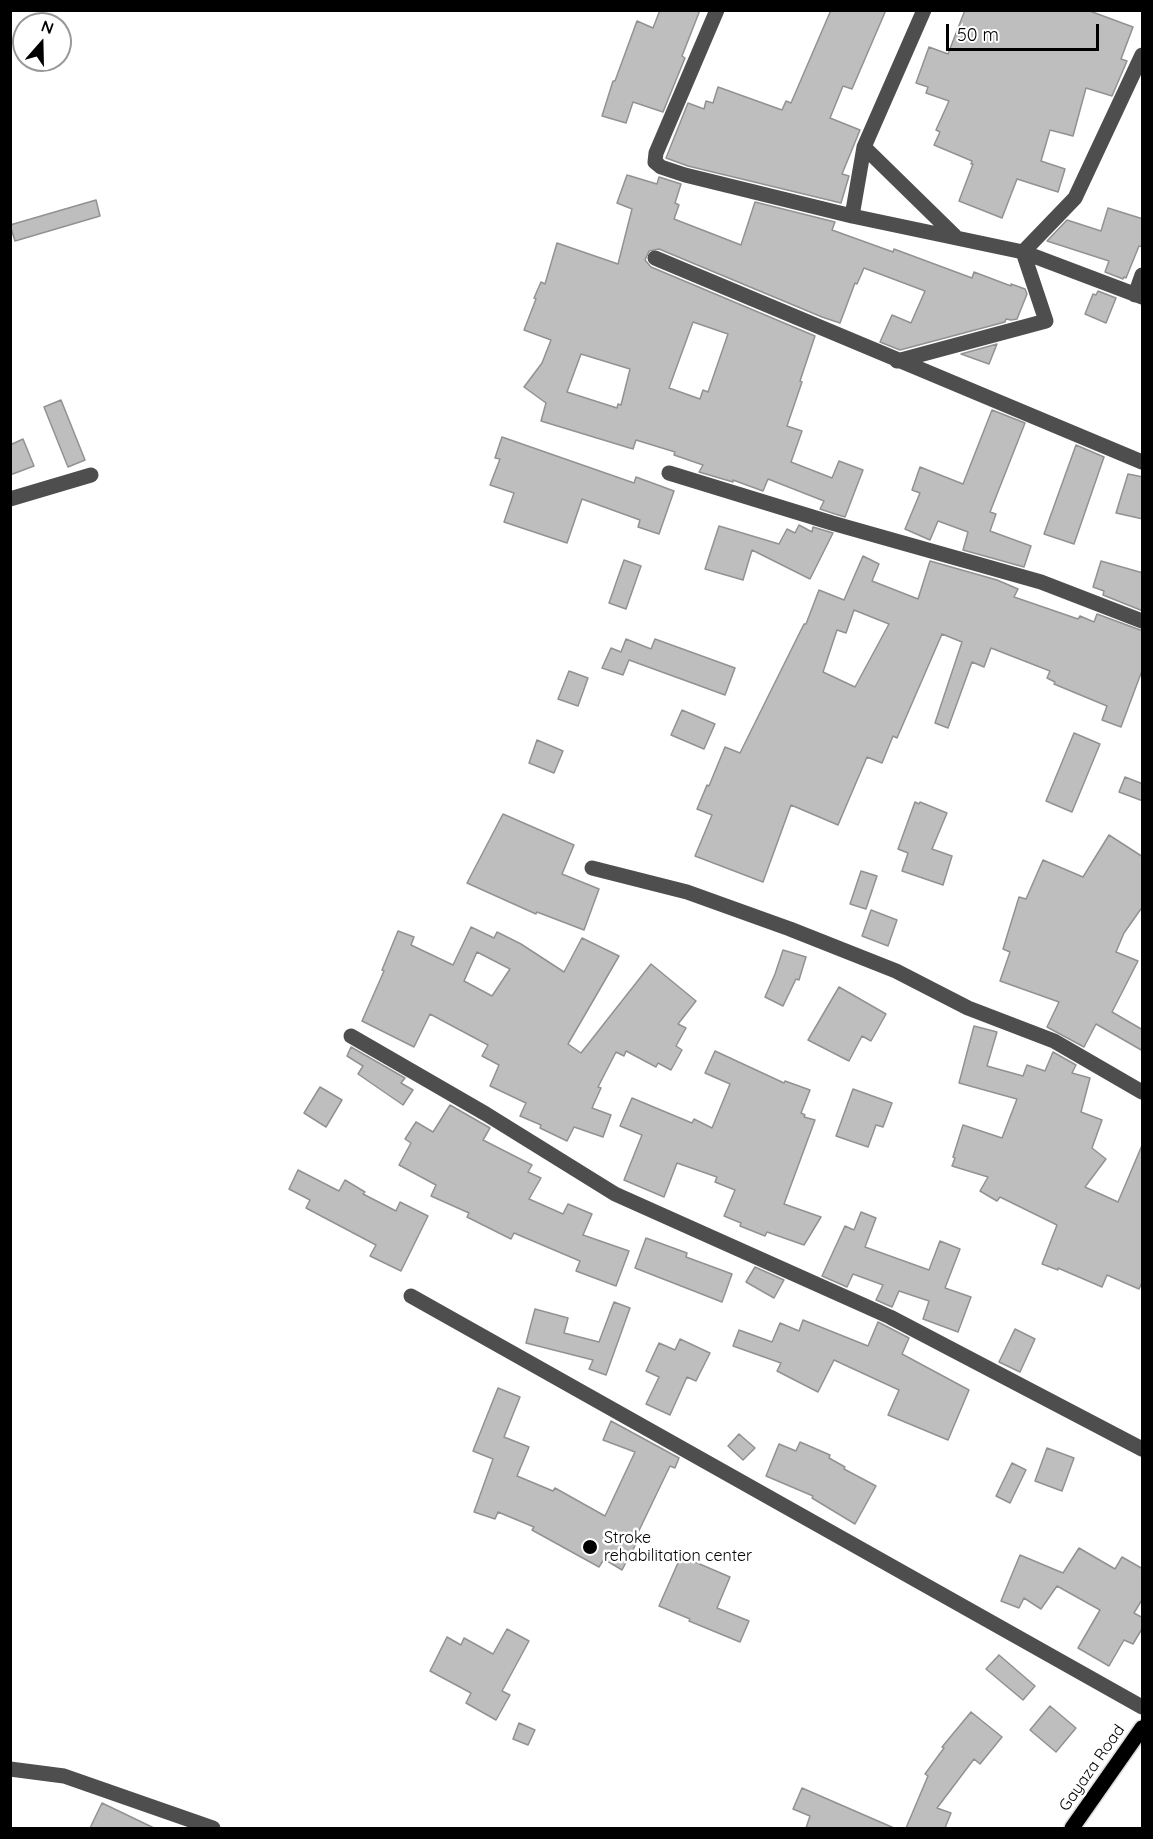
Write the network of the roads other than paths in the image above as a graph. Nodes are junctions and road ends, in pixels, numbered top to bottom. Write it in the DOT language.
graph roads {
  1 [pos="717,10"];
  2 [pos="924,10"];
  3 [pos="1143,55"];
  4 [pos="864,147"];
  5 [pos="852,216"];
  6 [pos="955,236"];
  7 [pos="1023,252"];
  8 [pos="655,258"];
  9 [pos="1143,275"];
  10 [pos="1139,296"];
  11 [pos="897,361"];
  12 [pos="1143,462"];
  13 [pos="669,473"];
  14 [pos="91,475"];
  15 [pos="10,499"];
  16 [pos="1143,621"];
  17 [pos="592,868"];
  18 [pos="351,1036"];
  19 [pos="1143,1092"];
  20 [pos="411,1296"];
  21 [pos="1143,1449"];
  22 [pos="1143,1707"];
  23 [pos="1143,1728"];
  24 [pos="10,1769"];
  25 [pos="213,1828"];
  26 [pos="1072,1828"];
  1 -- 5 [label="street"];
  2 -- 4 [label="street"];
  3 -- 7 [label="street"];
  4 -- 5 [label="street"];
  4 -- 6 [label="street"];
  5 -- 6 [label="street"];
  6 -- 7 [label="street"];
  7 -- 10 [label="street"];
  7 -- 11 [label="street"];
  8 -- 11 [label="street"];
  9 -- 10 [label="street"];
  11 -- 12 [label="street"];
  13 -- 16 [label="street"];
  14 -- 15 [label="street"];
  17 -- 19 [label="street"];
  18 -- 21 [label="street"];
  20 -- 22 [label="street"];
  23 -- 26 [label="main road, Gayaza Road"];
  24 -- 25 [label="street"];
}
